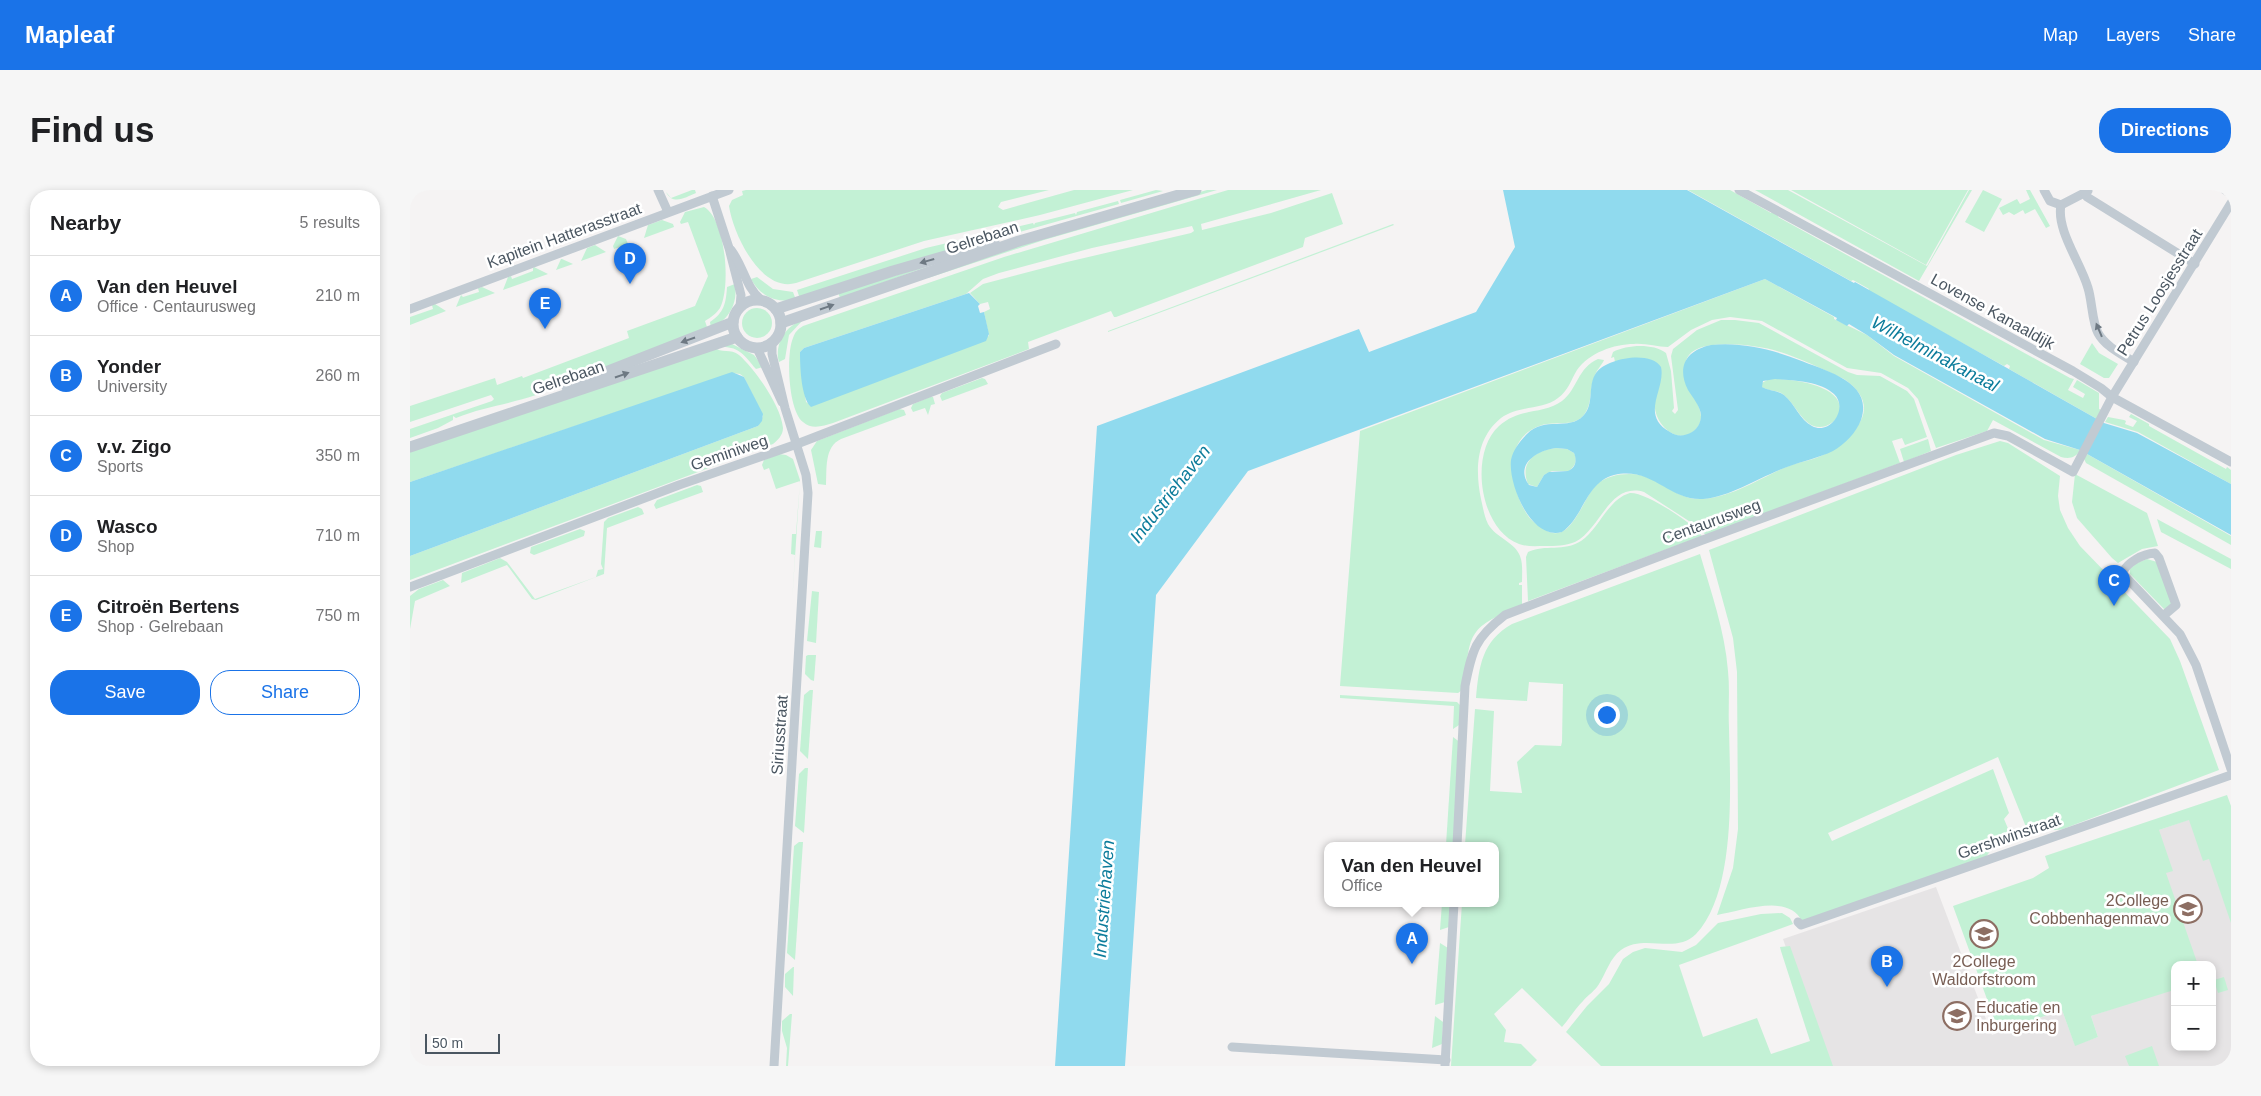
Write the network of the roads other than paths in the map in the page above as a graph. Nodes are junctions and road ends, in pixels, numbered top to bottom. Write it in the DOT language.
graph roads {
  1 [pos="658,190"];
  2 [pos="729,190"];
  3 [pos="1176,190"];
  4 [pos="1196,190"];
  5 [pos="1739,190"];
  6 [pos="2044,190"];
  7 [pos="2225,190"];
  8 [pos="2086,192"];
  9 [pos="2231,194"];
  10 [pos="712,196"];
  11 [pos="2231,203"];
  12 [pos="2061,205"];
  13 [pos="668,212"];
  14 [pos="730,248"];
  15 [pos="2195,264"];
  16 [pos="761,300"];
  17 [pos="740,307"];
  18 [pos="410,308"];
  19 [pos="776,308"];
  20 [pos="733,322"];
  21 [pos="781,324"];
  22 [pos="737,338"];
  23 [pos="772,343"];
  24 [pos="1056,344"];
  25 [pos="757,348"];
  26 [pos="2134,362"];
  27 [pos="2112,397"];
  28 [pos="785,408"];
  29 [pos="410,440"];
  30 [pos="797,444"];
  31 [pos="410,447"];
  32 [pos="2231,462"];
  33 [pos="410,587"];
  34 [pos="2163,616"];
  35 [pos="2231,769"];
  36 [pos="2231,775"];
  37 [pos="1457,842"];
  38 [pos="1454,907"];
  39 [pos="1798,922"];
  40 [pos="1232,1047"];
  41 [pos="1446,1063"];
  42 [pos="774,1066"];
  1 -- 13 [label="street"];
  2 -- 10 [label="street, Kapitein Hatterasstraat"];
  3 -- 19 [label="street, Gelrebaan, one-way"];
  21 -- 4 [label="street, Gelrebaan, one-way"];
  5 -- 27 [label="street, Lovense Kanaaldijk"];
  6 -- 12 [label="street"];
  7 -- 9 [label="street"];
  8 -- 12 [label="street"];
  8 -- 15 [label="street"];
  10 -- 13 [label="street, Kapitein Hatterasstraat"];
  10 -- 14 [label="street"];
  11 -- 15 [label="street, Petrus Loosjesstraat"];
  26 -- 12 [label="street, one-way"];
  13 -- 18 [label="street, Kapitein Hatterasstraat"];
  14 -- 16 [label="street"];
  14 -- 17 [label="street"];
  15 -- 26 [label="street, Petrus Loosjesstraat"];
  16 -- 17 [label="street"];
  16 -- 19 [label="street"];
  17 -- 20 [label="street"];
  19 -- 21 [label="street"];
  20 -- 22 [label="street"];
  20 -- 29 [label="street, Gelrebaan, one-way"];
  21 -- 23 [label="street"];
  22 -- 25 [label="street"];
  31 -- 22 [label="street, Gelrebaan, one-way"];
  23 -- 25 [label="street"];
  23 -- 28 [label="street, Siriusstraat"];
  24 -- 30 [label="street, Geminiweg"];
  25 -- 28 [label="street, Siriusstraat"];
  26 -- 27 [label="street, Petrus Loosjesstraat"];
  27 -- 32 [label="street, Lovense Kanaaldijk"];
  27 -- 37 [label="street, Centaurusweg"];
  28 -- 30 [label="street, Siriusstraat"];
  30 -- 33 [label="street, Geminiweg"];
  30 -- 42 [label="street, Siriusstraat"];
  34 -- 34 [label="street"];
  34 -- 35 [label="street"];
  36 -- 39 [label="street, Gershwinstraat"];
  38 -- 41 [label="street"];
  40 -- 41 [label="street"];
}
